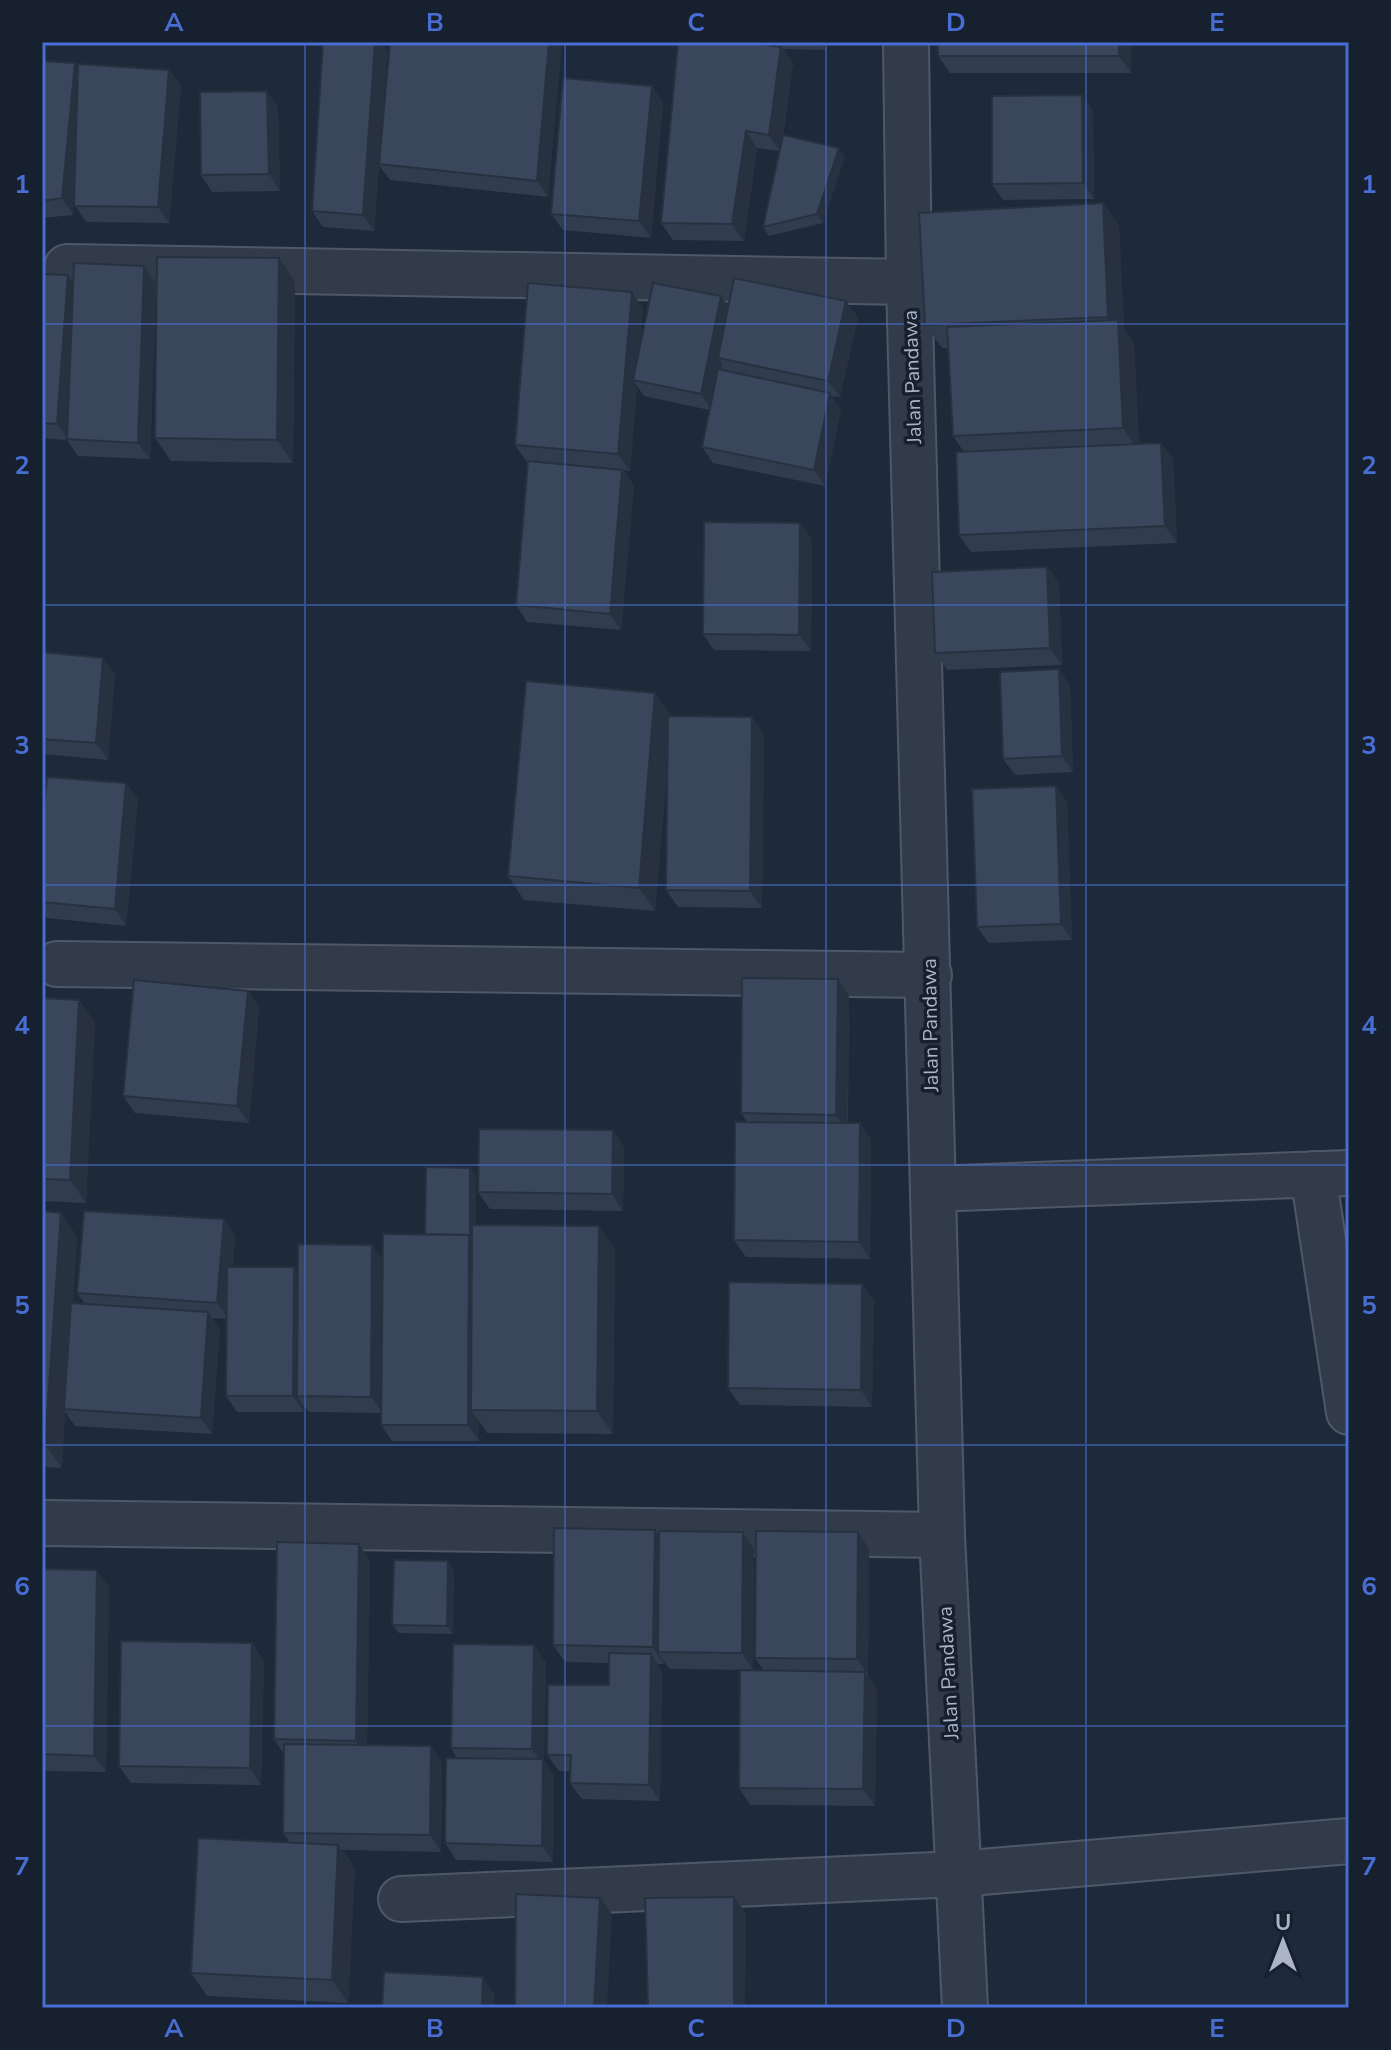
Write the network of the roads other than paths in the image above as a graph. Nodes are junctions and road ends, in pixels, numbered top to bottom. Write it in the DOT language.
graph roads {
  1 [pos="906,42"];
  2 [pos="67,267"];
  3 [pos="909,282"];
  4 [pos="57,964"];
  5 [pos="929,975"];
  6 [pos="1331,1174"];
  7 [pos="933,1189"];
  8 [pos="1349,1412"];
  9 [pos="42,1523"];
  10 [pos="942,1535"];
  11 [pos="1349,1841"];
  12 [pos="958,1874"];
  13 [pos="401,1899"];
  14 [pos="965,2008"];
  1 -- 3 [label="street, Jalan Pandawa"];
  2 -- 3 [label="street"];
  3 -- 5 [label="street, Jalan Pandawa"];
  4 -- 5 [label="street"];
  5 -- 7 [label="street, Jalan Pandawa"];
  6 -- 7 [label="street"];
  6 -- 8 [label="street"];
  7 -- 10 [label="street, Jalan Pandawa"];
  9 -- 10 [label="street"];
  10 -- 12 [label="street, Jalan Pandawa"];
  11 -- 12 [label="street"];
  12 -- 13 [label="street"];
  12 -- 14 [label="street, Jalan Pandawa"];
}
